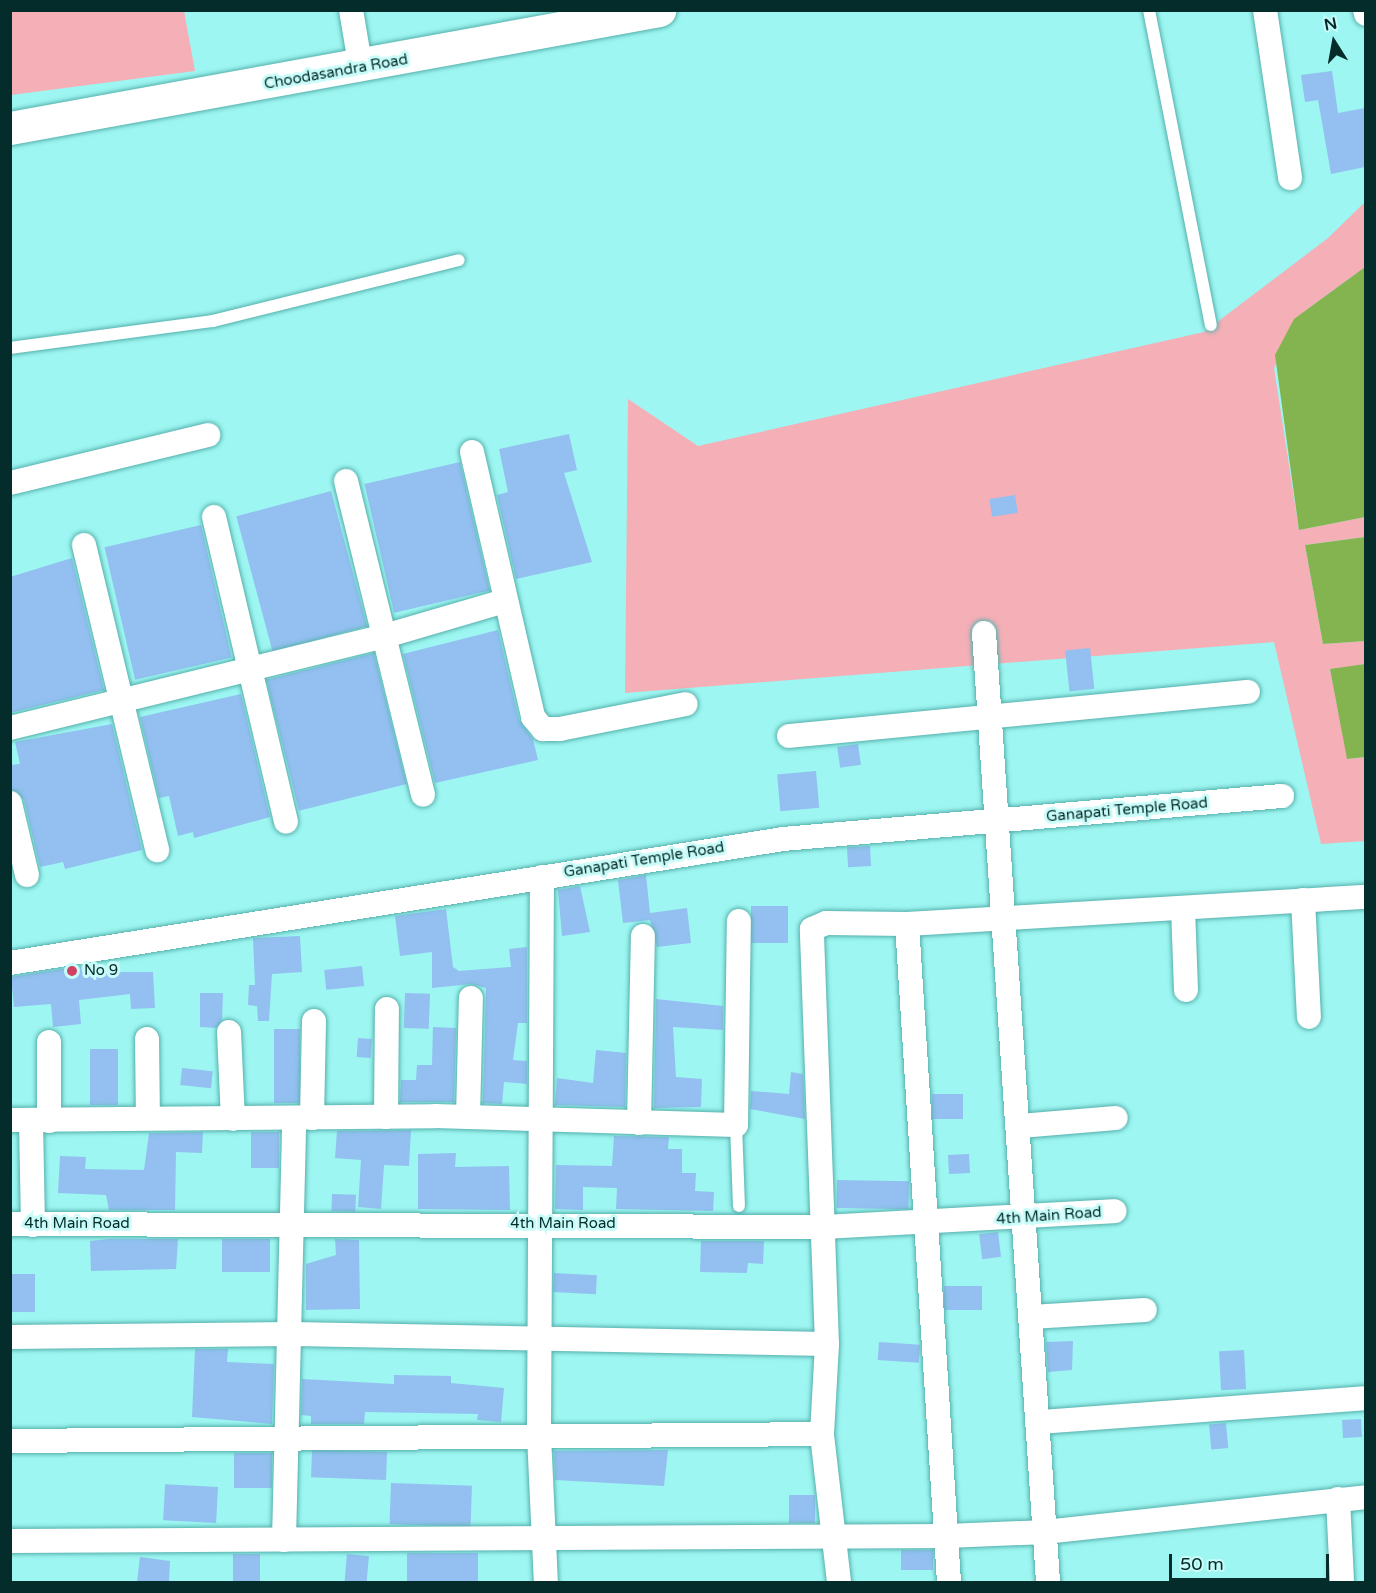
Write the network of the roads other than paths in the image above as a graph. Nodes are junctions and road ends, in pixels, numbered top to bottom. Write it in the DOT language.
graph roads {
  1 [pos="351,10"];
  2 [pos="660,10"];
  3 [pos="1149,10"];
  4 [pos="1265,10"];
  5 [pos="580,18"];
  6 [pos="361,69"];
  7 [pos="10,128"];
  8 [pos="1290,178"];
  9 [pos="459,260"];
  10 [pos="1211,325"];
  11 [pos="10,348"];
  12 [pos="208,435"];
  13 [pos="472,452"];
  14 [pos="346,481"];
  15 [pos="10,483"];
  16 [pos="214,517"];
  17 [pos="84,545"];
  18 [pos="506,600"];
  19 [pos="984,633"];
  20 [pos="385,636"];
  21 [pos="249,669"];
  22 [pos="1248,692"];
  23 [pos="120,701"];
  24 [pos="686,704"];
  25 [pos="988,718"];
  26 [pos="10,728"];
  27 [pos="789,736"];
  28 [pos="423,795"];
  29 [pos="1282,796"];
  30 [pos="10,803"];
  31 [pos="993,821"];
  32 [pos="286,822"];
  33 [pos="156,850"];
  34 [pos="27,875"];
  35 [pos="542,877"];
  36 [pos="1365,897"];
  37 [pos="1303,900"];
  38 [pos="1183,908"];
  39 [pos="1003,918"];
  40 [pos="739,921"];
  41 [pos="907,924"];
  42 [pos="643,936"];
  43 [pos="10,963"];
  44 [pos="1186,990"];
  45 [pos="471,998"];
  46 [pos="387,1009"];
  47 [pos="1309,1017"];
  48 [pos="314,1021"];
  49 [pos="229,1032"];
  50 [pos="147,1039"];
  51 [pos="49,1042"];
  52 [pos="386,1117"];
  53 [pos="468,1117"];
  54 [pos="148,1118"];
  55 [pos="1116,1118"];
  56 [pos="233,1119"];
  57 [pos="303,1119"];
  58 [pos="30,1120"];
  59 [pos="544,1120"];
  60 [pos="639,1123"];
  61 [pos="736,1125"];
  62 [pos="1020,1126"];
  63 [pos="739,1206"];
  64 [pos="1115,1211"];
  65 [pos="1028,1219"];
  66 [pos="22,1224"];
  67 [pos="290,1224"];
  68 [pos="539,1225"];
  69 [pos="925,1225"];
  70 [pos="822,1227"];
  71 [pos="1145,1310"];
  72 [pos="1031,1317"];
  73 [pos="292,1334"];
  74 [pos="10,1336"];
  75 [pos="538,1337"];
  76 [pos="827,1344"];
  77 [pos="1365,1398"];
  78 [pos="1040,1422"];
  79 [pos="822,1434"];
  80 [pos="539,1436"];
  81 [pos="287,1438"];
  82 [pos="10,1441"];
  83 [pos="1365,1497"];
  84 [pos="1338,1499"];
  85 [pos="1045,1532"];
  86 [pos="835,1536"];
  87 [pos="946,1536"];
  88 [pos="545,1539"];
  89 [pos="284,1540"];
  90 [pos="10,1541"];
  91 [pos="546,1582"];
  92 [pos="839,1582"];
  93 [pos="949,1582"];
  94 [pos="1048,1582"];
  95 [pos="1342,1582"];
  1 -- 6 [label="street"];
  2 -- 5 [label="street, Choodasandra Road"];
  3 -- 10 [label="lane"];
  4 -- 8 [label="street"];
  5 -- 6 [label="street, Choodasandra Road"];
  6 -- 7 [label="street, Choodasandra Road"];
  9 -- 11 [label="lane"];
  12 -- 15 [label="street"];
  13 -- 18 [label="street"];
  14 -- 20 [label="street"];
  16 -- 21 [label="street"];
  17 -- 23 [label="street"];
  18 -- 20 [label="street"];
  18 -- 24 [label="street"];
  19 -- 25 [label="street"];
  20 -- 21 [label="street"];
  20 -- 28 [label="street"];
  21 -- 23 [label="street"];
  21 -- 32 [label="street"];
  22 -- 25 [label="street"];
  23 -- 26 [label="street"];
  23 -- 33 [label="street"];
  25 -- 27 [label="street"];
  25 -- 31 [label="street"];
  29 -- 31 [label="street, Ganapati Temple Road"];
  30 -- 34 [label="street"];
  31 -- 35 [label="street, Ganapati Temple Road"];
  31 -- 39 [label="street"];
  35 -- 43 [label="street, Ganapati Temple Road"];
  35 -- 59 [label="street"];
  36 -- 37 [label="street"];
  37 -- 38 [label="street"];
  37 -- 47 [label="street"];
  38 -- 39 [label="street"];
  38 -- 44 [label="street"];
  39 -- 41 [label="street"];
  39 -- 62 [label="street"];
  40 -- 61 [label="street"];
  41 -- 69 [label="street"];
  41 -- 70 [label="street"];
  42 -- 60 [label="street"];
  45 -- 53 [label="street"];
  46 -- 52 [label="street"];
  48 -- 57 [label="street"];
  49 -- 56 [label="street"];
  50 -- 54 [label="street"];
  51 -- 58 [label="street"];
  52 -- 53 [label="street"];
  52 -- 57 [label="street"];
  53 -- 59 [label="street"];
  54 -- 56 [label="street"];
  54 -- 58 [label="street"];
  55 -- 62 [label="street"];
  56 -- 57 [label="street"];
  57 -- 67 [label="street"];
  58 -- 66 [label="street"];
  59 -- 60 [label="street"];
  59 -- 68 [label="street"];
  60 -- 61 [label="street"];
  61 -- 63 [label="lane"];
  62 -- 65 [label="street"];
  64 -- 65 [label="street, 4th Main Road"];
  65 -- 69 [label="street, 4th Main Road"];
  65 -- 72 [label="street"];
  66 -- 67 [label="street, 4th Main Road"];
  67 -- 68 [label="street, 4th Main Road"];
  67 -- 73 [label="street"];
  68 -- 70 [label="street, 4th Main Road"];
  68 -- 75 [label="street"];
  69 -- 70 [label="street, 4th Main Road"];
  69 -- 87 [label="street"];
  70 -- 76 [label="street"];
  71 -- 72 [label="street"];
  72 -- 78 [label="street"];
  73 -- 74 [label="street"];
  73 -- 75 [label="street"];
  73 -- 81 [label="street"];
  75 -- 76 [label="street"];
  75 -- 80 [label="street"];
  76 -- 79 [label="street"];
  77 -- 78 [label="street"];
  78 -- 85 [label="street"];
  79 -- 80 [label="street"];
  79 -- 86 [label="street"];
  80 -- 81 [label="street"];
  80 -- 88 [label="street"];
  81 -- 82 [label="street"];
  81 -- 89 [label="street"];
  83 -- 84 [label="street"];
  84 -- 85 [label="street"];
  84 -- 95 [label="street"];
  85 -- 87 [label="street"];
  85 -- 94 [label="street"];
  86 -- 87 [label="street"];
  86 -- 88 [label="street"];
  86 -- 92 [label="street"];
  87 -- 93 [label="street"];
  88 -- 89 [label="street"];
  88 -- 91 [label="street"];
  89 -- 90 [label="street"];
}
